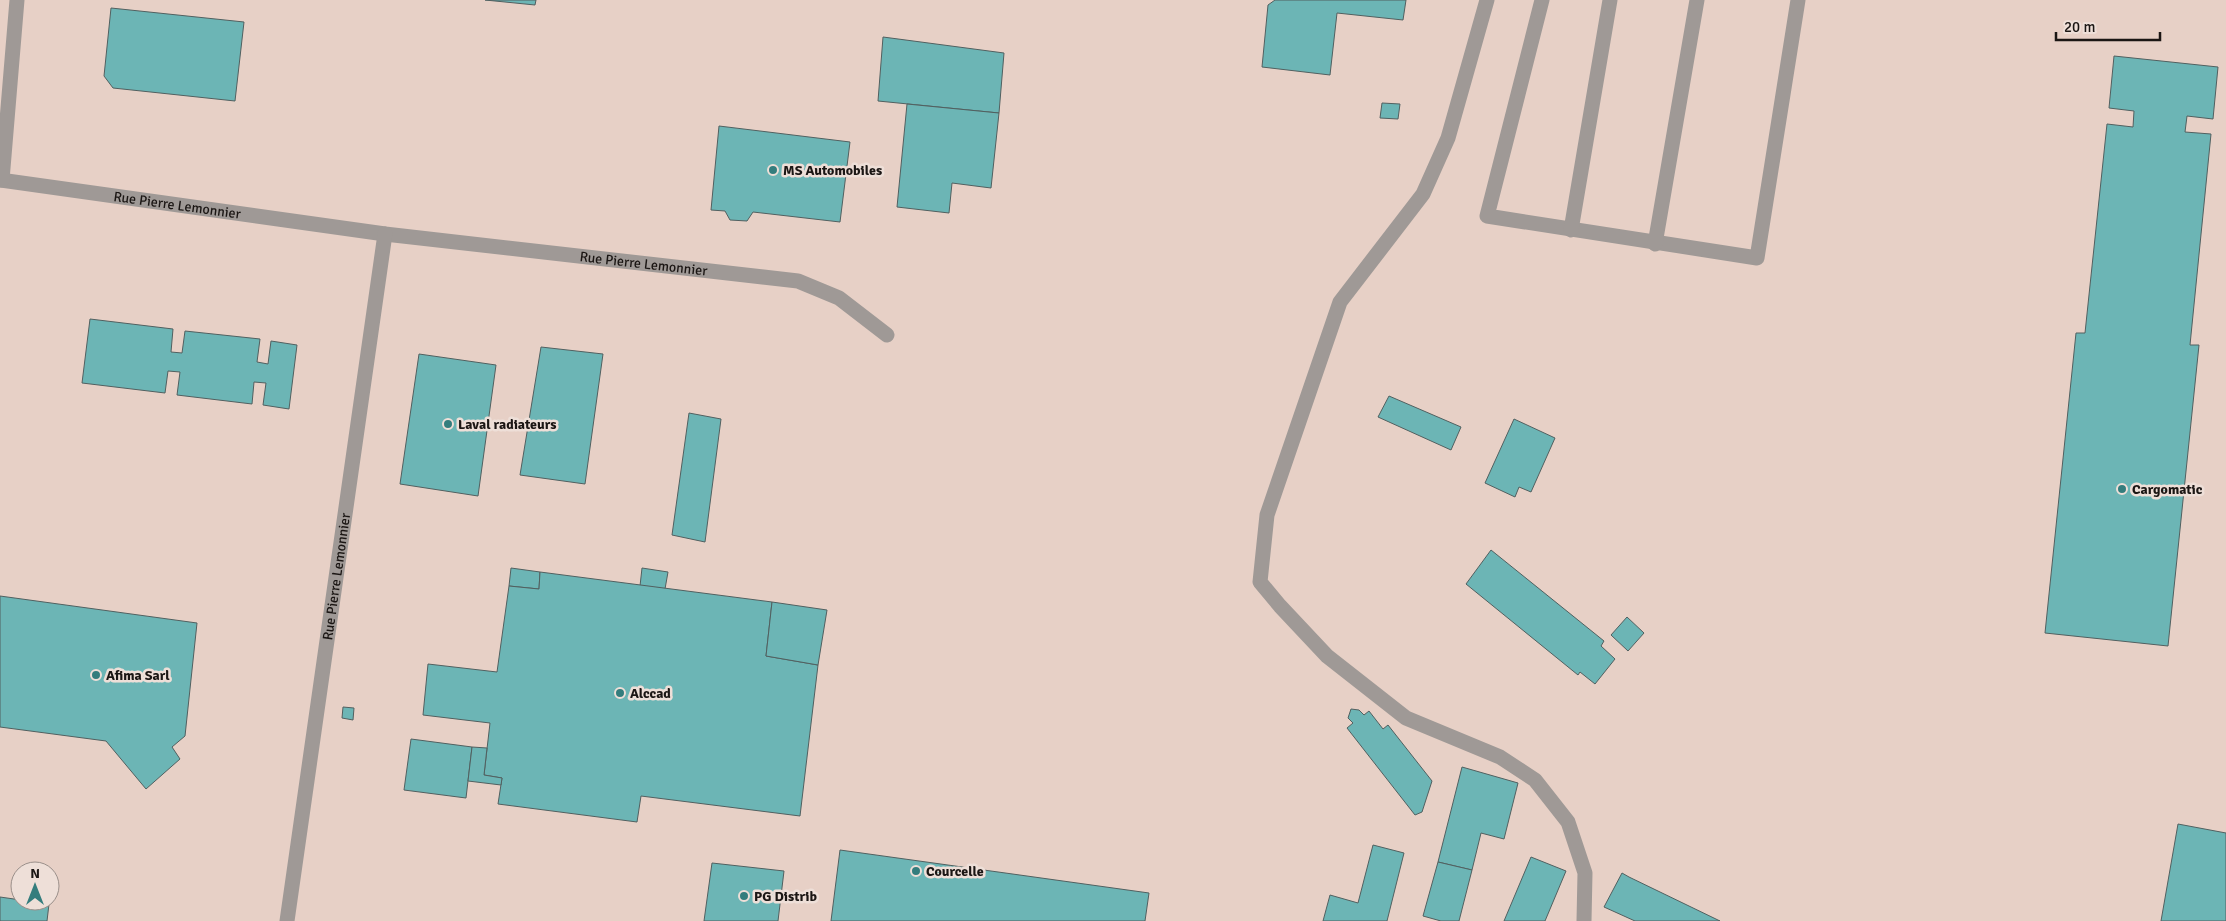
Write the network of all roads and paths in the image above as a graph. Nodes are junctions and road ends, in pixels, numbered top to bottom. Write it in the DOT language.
graph roads {
  1 [pos="17,0"];
  2 [pos="1487,0"];
  3 [pos="1542,0"];
  4 [pos="1610,0"];
  5 [pos="1697,0"];
  6 [pos="1798,0"];
  7 [pos="1,180"];
  8 [pos="1571,230"];
  9 [pos="385,234"];
  10 [pos="1655,244"];
  11 [pos="887,335"];
  12 [pos="286,921"];
  13 [pos="1584,921"];
  1 -- 7 [label="street"];
  2 -- 13 [label="street"];
  3 -- 8 [label="street"];
  4 -- 8 [label="street"];
  5 -- 10 [label="street"];
  6 -- 10 [label="street"];
  7 -- 9 [label="street, Rue Pierre Lemonnier"];
  8 -- 10 [label="street"];
  9 -- 11 [label="street, Rue Pierre Lemonnier"];
  9 -- 12 [label="street, Rue Pierre Lemonnier"];
}
